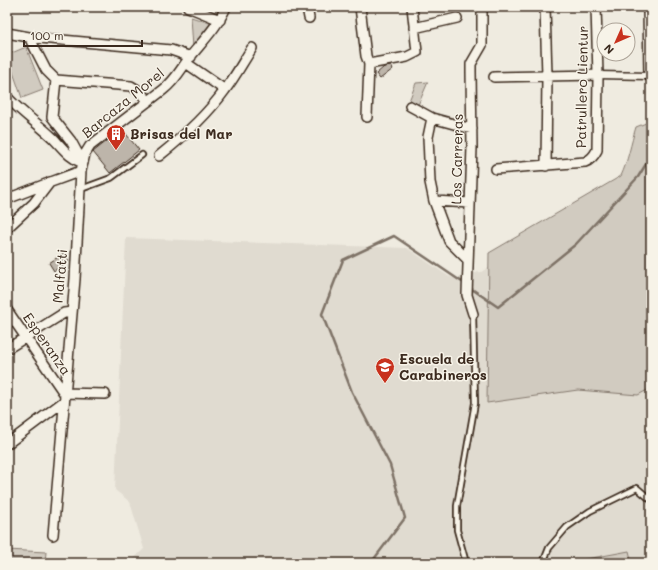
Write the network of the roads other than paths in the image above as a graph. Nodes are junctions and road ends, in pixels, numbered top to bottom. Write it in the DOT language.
graph roads {
  1 [pos="188,7"];
  2 [pos="226,7"];
  3 [pos="308,7"];
  4 [pos="360,7"];
  5 [pos="412,7"];
  6 [pos="482,7"];
  7 [pos="545,7"];
  8 [pos="596,7"];
  9 [pos="648,7"];
  10 [pos="309,18"];
  11 [pos="457,18"];
  12 [pos="220,20"];
  13 [pos="414,28"];
  14 [pos="7,33"];
  15 [pos="29,37"];
  16 [pos="252,48"];
  17 [pos="188,60"];
  18 [pos="369,64"];
  19 [pos="598,75"];
  20 [pos="547,76"];
  21 [pos="649,76"];
  22 [pos="494,77"];
  23 [pos="56,80"];
  24 [pos="226,90"];
  25 [pos="7,97"];
  26 [pos="149,101"];
  27 [pos="410,106"];
  28 [pos="367,117"];
  29 [pos="432,118"];
  30 [pos="472,129"];
  31 [pos="142,155"];
  32 [pos="159,156"];
  33 [pos="546,166"];
  34 [pos="82,167"];
  35 [pos="496,169"];
  36 [pos="50,182"];
  37 [pos="81,189"];
  38 [pos="7,199"];
  39 [pos="434,201"];
  40 [pos="470,203"];
  41 [pos="7,228"];
  42 [pos="468,260"];
  43 [pos="7,310"];
  44 [pos="72,312"];
  45 [pos="473,314"];
  46 [pos="25,336"];
  47 [pos="7,349"];
  48 [pos="105,394"];
  49 [pos="64,397"];
  50 [pos="7,444"];
  51 [pos="651,500"];
  52 [pos="52,535"];
  53 [pos="466,563"];
  54 [pos="543,563"];
  1 -- 12 [label="street"];
  2 -- 12 [label="street, Barcaza Morel"];
  3 -- 10 [label="street"];
  4 -- 18 [label="street"];
  5 -- 13 [label="street"];
  6 -- 30 [label="street, Los Carreras"];
  7 -- 20 [label="street"];
  8 -- 19 [label="street, Patrullero Lientur"];
  9 -- 21 [label="street"];
  11 -- 13 [label="street"];
  12 -- 17 [label="street, Barcaza Morel"];
  13 -- 18 [label="street"];
  14 -- 15 [label="street"];
  15 -- 17 [label="street"];
  15 -- 23 [label="street"];
  16 -- 24 [label="street"];
  17 -- 24 [label="street"];
  17 -- 26 [label="street, Barcaza Morel"];
  18 -- 28 [label="street"];
  19 -- 20 [label="street"];
  19 -- 21 [label="street"];
  19 -- 33 [label="street, Patrullero Lientur"];
  20 -- 22 [label="street"];
  20 -- 33 [label="street"];
  23 -- 26 [label="street"];
  23 -- 34 [label="street, Malfatti"];
  24 -- 32 [label="street"];
  25 -- 34 [label="street"];
  26 -- 34 [label="street, Barcaza Morel"];
  27 -- 29 [label="street"];
  29 -- 30 [label="street"];
  29 -- 39 [label="street"];
  30 -- 40 [label="street, Los Carreras"];
  31 -- 37 [label="lane"];
  33 -- 35 [label="street"];
  34 -- 36 [label="street"];
  34 -- 37 [label="street, Malfatti"];
  36 -- 38 [label="street"];
  36 -- 41 [label="street"];
  37 -- 44 [label="street, Malfatti"];
  39 -- 40 [label="street"];
  39 -- 42 [label="street"];
  40 -- 42 [label="street, Los Carreras"];
  42 -- 45 [label="street, Los Carreras"];
  43 -- 46 [label="street, Esperanza"];
  44 -- 46 [label="street"];
  44 -- 49 [label="street, Malfatti"];
  45 -- 53 [label="lane"];
  46 -- 47 [label="street"];
  46 -- 49 [label="street, Esperanza"];
  48 -- 49 [label="street"];
  49 -- 50 [label="street"];
  49 -- 52 [label="street, Malfatti"];
  51 -- 54 [label="lane"];
}
